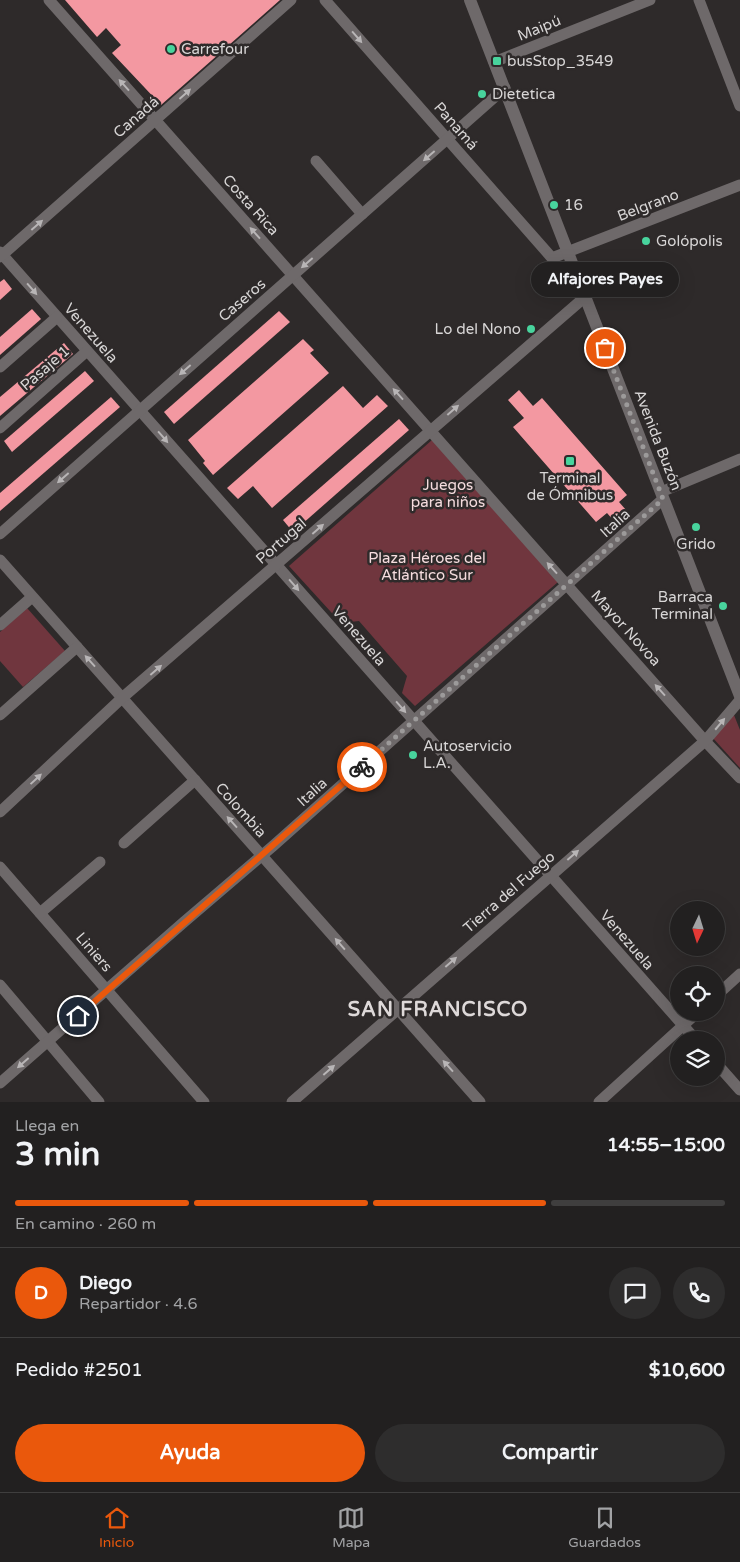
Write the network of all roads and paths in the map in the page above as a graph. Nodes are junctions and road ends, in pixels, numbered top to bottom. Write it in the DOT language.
graph roads {
  1 [pos="49,0"];
  2 [pos="291,0"];
  3 [pos="325,0"];
  4 [pos="470,0"];
  5 [pos="650,0"];
  6 [pos="699,0"];
  7 [pos="494,62"];
  8 [pos="504,88"];
  9 [pos="740,106"];
  10 [pos="155,120"];
  11 [pos="447,139"];
  12 [pos="316,161"];
  13 [pos="740,185"];
  14 [pos="362,214"];
  15 [pos="568,252"];
  16 [pos="1,255"];
  17 [pos="293,276"];
  18 [pos="585,296"];
  19 [pos="57,317"];
  20 [pos="87,351"];
  21 [pos="0,367"];
  22 [pos="140,410"];
  23 [pos="0,428"];
  24 [pos="430,430"];
  25 [pos="740,459"];
  26 [pos="662,496"];
  27 [pos="0,534"];
  28 [pos="0,560"];
  29 [pos="276,565"];
  30 [pos="568,585"];
  31 [pos="32,597"];
  32 [pos="0,625"];
  33 [pos="77,647"];
  34 [pos="736,677"];
  35 [pos="122,698"];
  36 [pos="740,698"];
  37 [pos="0,715"];
  38 [pos="414,721"];
  39 [pos="706,741"];
  40 [pos="740,778"];
  41 [pos="195,780"];
  42 [pos="0,812"];
  43 [pos="124,843"];
  44 [pos="262,856"];
  45 [pos="100,862"];
  46 [pos="0,867"];
  47 [pos="550,876"];
  48 [pos="40,913"];
  49 [pos="740,974"];
  50 [pos="0,985"];
  51 [pos="725,988"];
  52 [pos="107,990"];
  53 [pos="398,1009"];
  54 [pos="688,1021"];
  55 [pos="683,1026"];
  56 [pos="688,1031"];
  57 [pos="48,1041"];
  58 [pos="725,1073"];
  59 [pos="0,1083"];
  60 [pos="740,1090"];
  61 [pos="99,1102"];
  62 [pos="204,1102"];
  63 [pos="292,1102"];
  64 [pos="480,1102"];
  65 [pos="598,1102"];
  10 -- 1 [label="street, Costa Rica, one-way"];
  10 -- 2 [label="street, Canadá, one-way"];
  3 -- 11 [label="street, Panamá, one-way"];
  4 -- 7 [label="main road, Avenida Buzón"];
  5 -- 7 [label="street, Maipú"];
  6 -- 9 [label="street"];
  7 -- 8 [label="main road, Avenida Buzón"];
  8 -- 11 [label="street, Caseros"];
  8 -- 15 [label="main road, Avenida Buzón"];
  16 -- 10 [label="street, Canadá, one-way"];
  17 -- 10 [label="street, Costa Rica, one-way"];
  11 -- 14 [label="street, Caseros, one-way"];
  11 -- 15 [label="street, Panamá"];
  12 -- 14 [label="street"];
  13 -- 15 [label="street, Belgrano"];
  14 -- 17 [label="street, Caseros, one-way"];
  15 -- 18 [label="main road, Avenida Buzón"];
  16 -- 19 [label="street, Venezuela, one-way"];
  17 -- 22 [label="street, Caseros, one-way"];
  24 -- 17 [label="street, Costa Rica, one-way"];
  24 -- 18 [label="street, Portugal, one-way"];
  18 -- 26 [label="main road, Avenida Buzón"];
  19 -- 20 [label="street, Venezuela"];
  19 -- 21 [label="street"];
  20 -- 22 [label="street, Venezuela"];
  20 -- 23 [label="street, Pasaje 1"];
  22 -- 27 [label="street, Caseros, one-way"];
  22 -- 29 [label="street, Venezuela, one-way"];
  29 -- 24 [label="street, Portugal, one-way"];
  30 -- 24 [label="street, Mayor Novoa, one-way"];
  25 -- 26 [label="street, Italia"];
  26 -- 30 [label="street, Italia"];
  26 -- 34 [label="main road, Avenida Buzón"];
  28 -- 31 [label="street, Colombia"];
  35 -- 29 [label="street, Portugal, one-way"];
  29 -- 38 [label="street, Venezuela, one-way"];
  30 -- 38 [label="street, Italia"];
  39 -- 30 [label="street, Mayor Novoa, one-way"];
  31 -- 32 [label="street"];
  31 -- 33 [label="street, Colombia"];
  35 -- 33 [label="street, Colombia, one-way"];
  33 -- 37 [label="street"];
  34 -- 36 [label="main road, Avenida Buzón"];
  35 -- 41 [label="street, Colombia"];
  42 -- 35 [label="street, Portugal, one-way"];
  39 -- 36 [label="street, Tierra del Fuego, one-way"];
  38 -- 44 [label="street, Italia"];
  38 -- 47 [label="street, Venezuela"];
  39 -- 40 [label="street, Mayor Novoa"];
  47 -- 39 [label="street, Tierra del Fuego, one-way"];
  41 -- 43 [label="street"];
  44 -- 41 [label="street, Colombia, one-way"];
  44 -- 52 [label="street, Italia"];
  53 -- 44 [label="street, Colombia, one-way"];
  45 -- 48 [label="street"];
  46 -- 48 [label="street, Liniers"];
  53 -- 47 [label="street, Tierra del Fuego, one-way"];
  47 -- 55 [label="street, Venezuela"];
  48 -- 52 [label="street, Liniers"];
  49 -- 51 [label="street"];
  50 -- 57 [label="street"];
  52 -- 57 [label="street, Italia"];
  52 -- 62 [label="street, Liniers"];
  63 -- 53 [label="street, Tierra del Fuego, one-way"];
  64 -- 53 [label="street, Colombia, one-way"];
  54 -- 55 [label="street"];
  55 -- 56 [label="street, Venezuela"];
  55 -- 65 [label="street"];
  57 -- 59 [label="street, Italia, one-way"];
  57 -- 61 [label="street"];
  58 -- 60 [label="street"];
}
